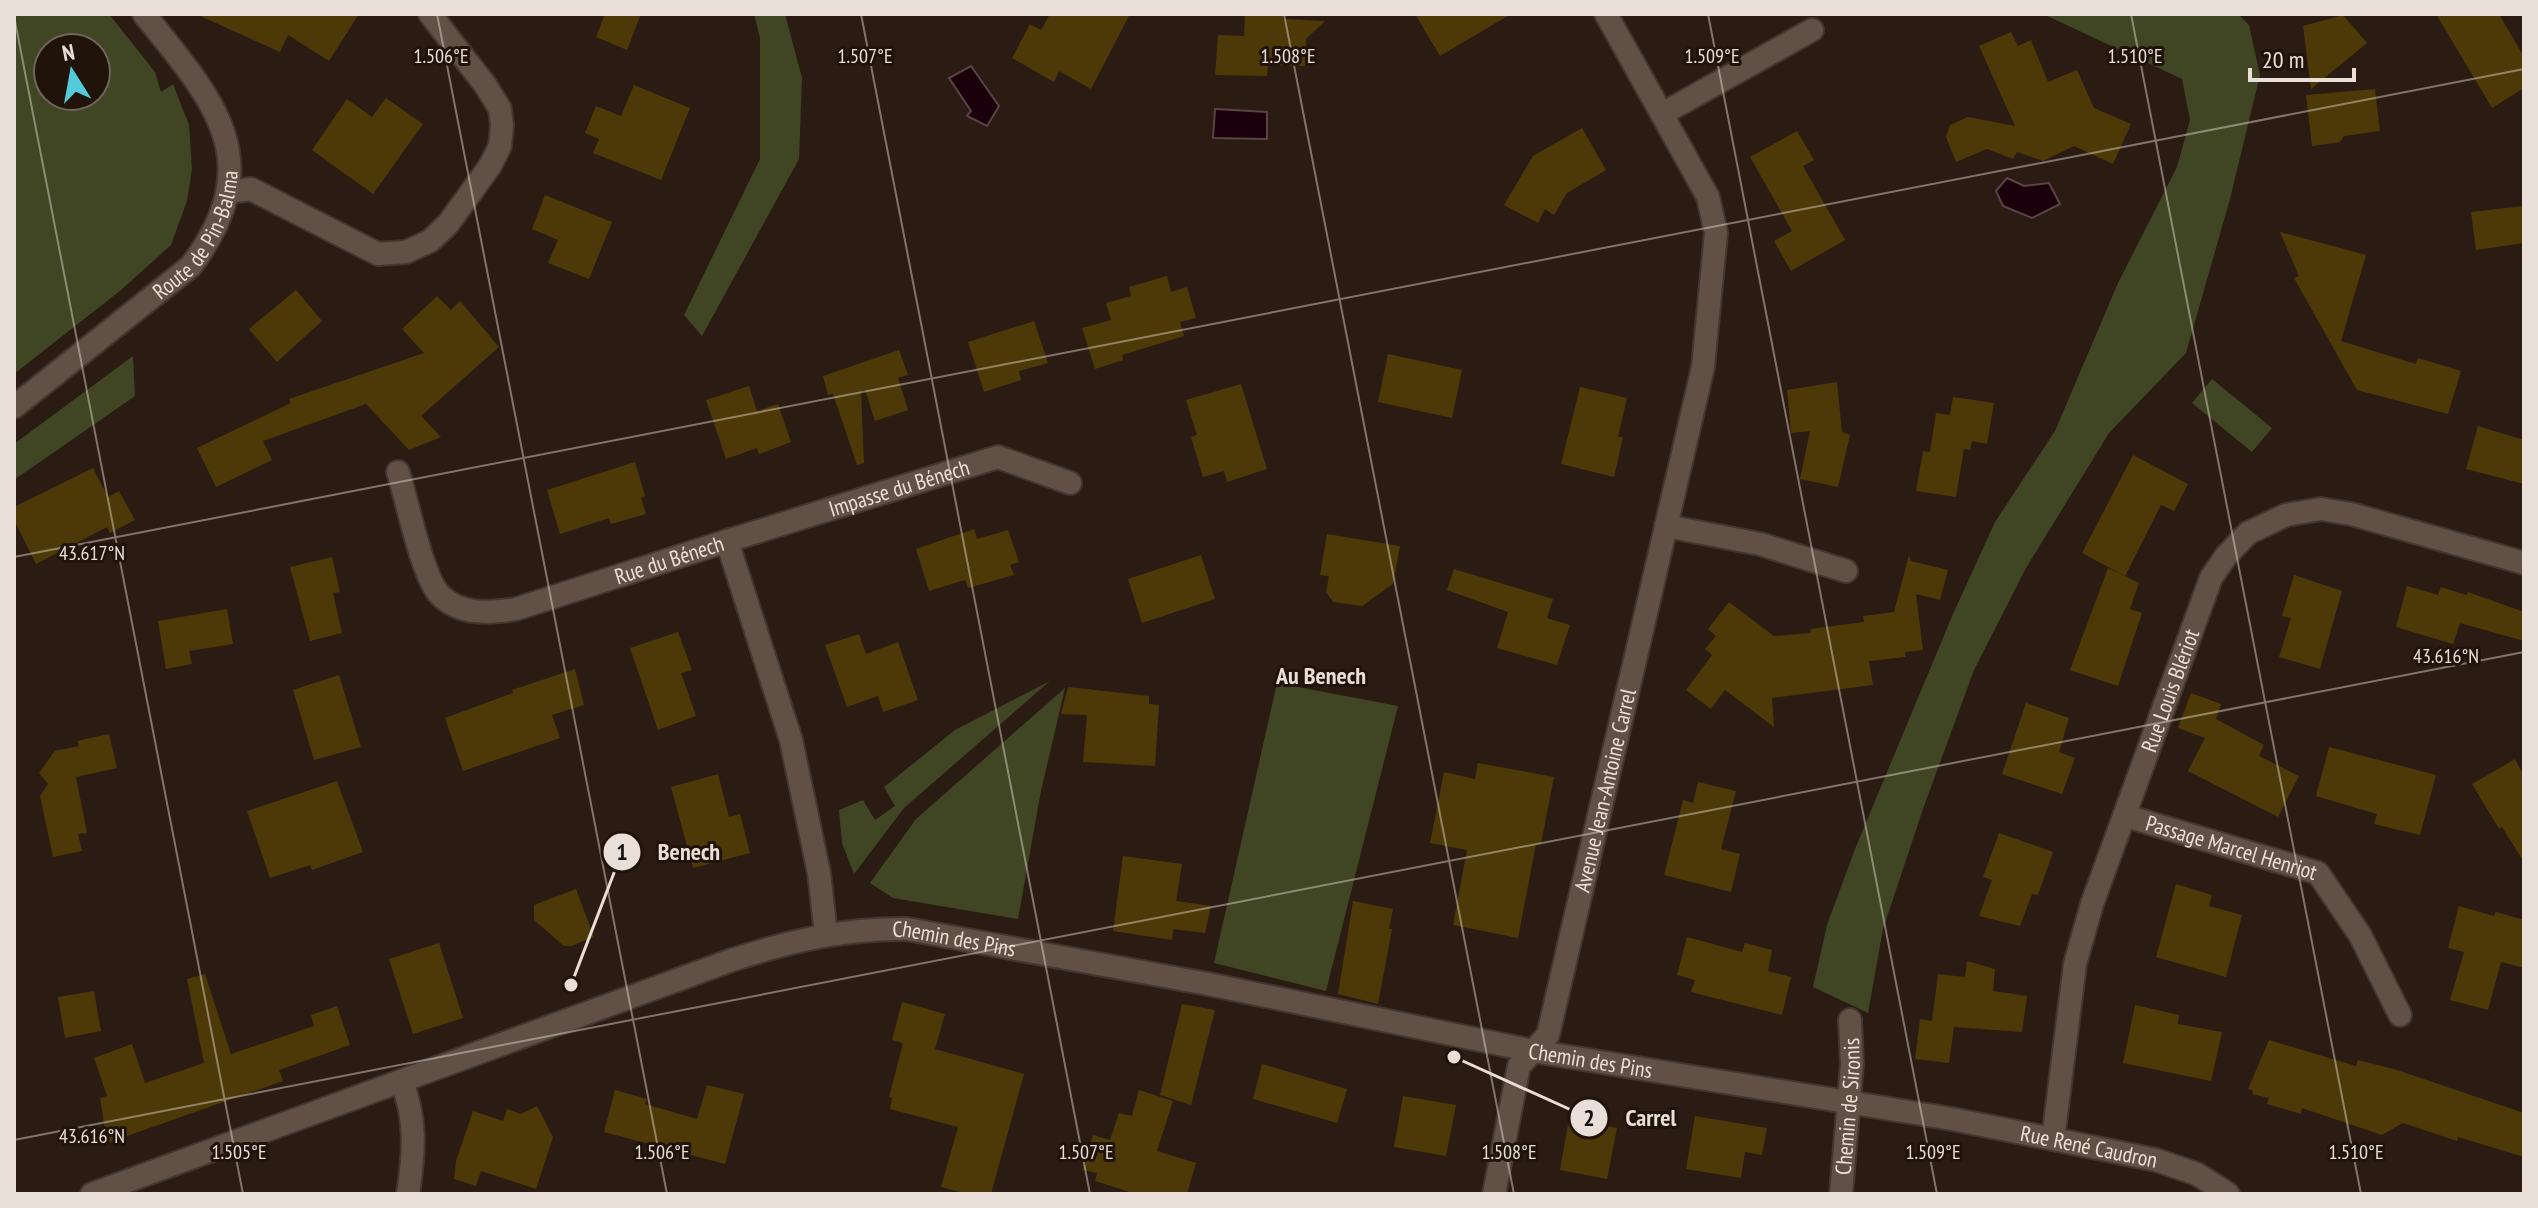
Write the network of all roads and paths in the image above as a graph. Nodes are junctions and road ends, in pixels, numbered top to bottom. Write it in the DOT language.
graph roads {
  1 [pos="144,14"];
  2 [pos="430,14"];
  3 [pos="1606,14"];
  4 [pos="1812,30"];
  5 [pos="1662,114"];
  6 [pos="228,192"];
  7 [pos="14,407"];
  8 [pos="398,472"];
  9 [pos="1070,483"];
  10 [pos="1666,526"];
  11 [pos="727,541"];
  12 [pos="2524,563"];
  13 [pos="1846,571"];
  14 [pos="2126,816"];
  15 [pos="826,934"];
  16 [pos="2400,1015"];
  17 [pos="1850,1020"];
  18 [pos="1533,1051"];
  19 [pos="401,1081"];
  20 [pos="1848,1102"];
  21 [pos="2053,1139"];
  22 [pos="92,1194"];
  23 [pos="408,1194"];
  24 [pos="1494,1194"];
  25 [pos="1841,1194"];
  26 [pos="2228,1194"];
  1 -- 6 [label="street, Route de Pin-Balma"];
  2 -- 6 [label="street"];
  3 -- 5 [label="street, Avenue Jean-Antoine Carrel"];
  4 -- 5 [label="street"];
  5 -- 10 [label="street, Avenue Jean-Antoine Carrel"];
  6 -- 7 [label="street, Route de Pin-Balma"];
  8 -- 11 [label="street, Rue du Bénech"];
  9 -- 11 [label="street, Impasse du Bénech"];
  10 -- 13 [label="street"];
  10 -- 18 [label="street, Avenue Jean-Antoine Carrel"];
  11 -- 15 [label="street, Rue du Bénech"];
  12 -- 14 [label="street, Rue Louis Blériot"];
  14 -- 16 [label="street, Passage Marcel Henriot"];
  14 -- 21 [label="street, Rue Louis Blériot"];
  15 -- 18 [label="street, Chemin des Pins"];
  15 -- 19 [label="street, Chemin des Pins"];
  17 -- 20 [label="street, Chemin de Sironis"];
  18 -- 20 [label="street, Chemin des Pins"];
  18 -- 24 [label="street, Avenue Jean-Antoine Carrel"];
  19 -- 22 [label="street, Chemin des Pins"];
  19 -- 23 [label="street"];
  20 -- 21 [label="street, Rue René Caudron"];
  20 -- 25 [label="street, Chemin de Sironis"];
  21 -- 26 [label="street, Rue René Caudron"];
}
